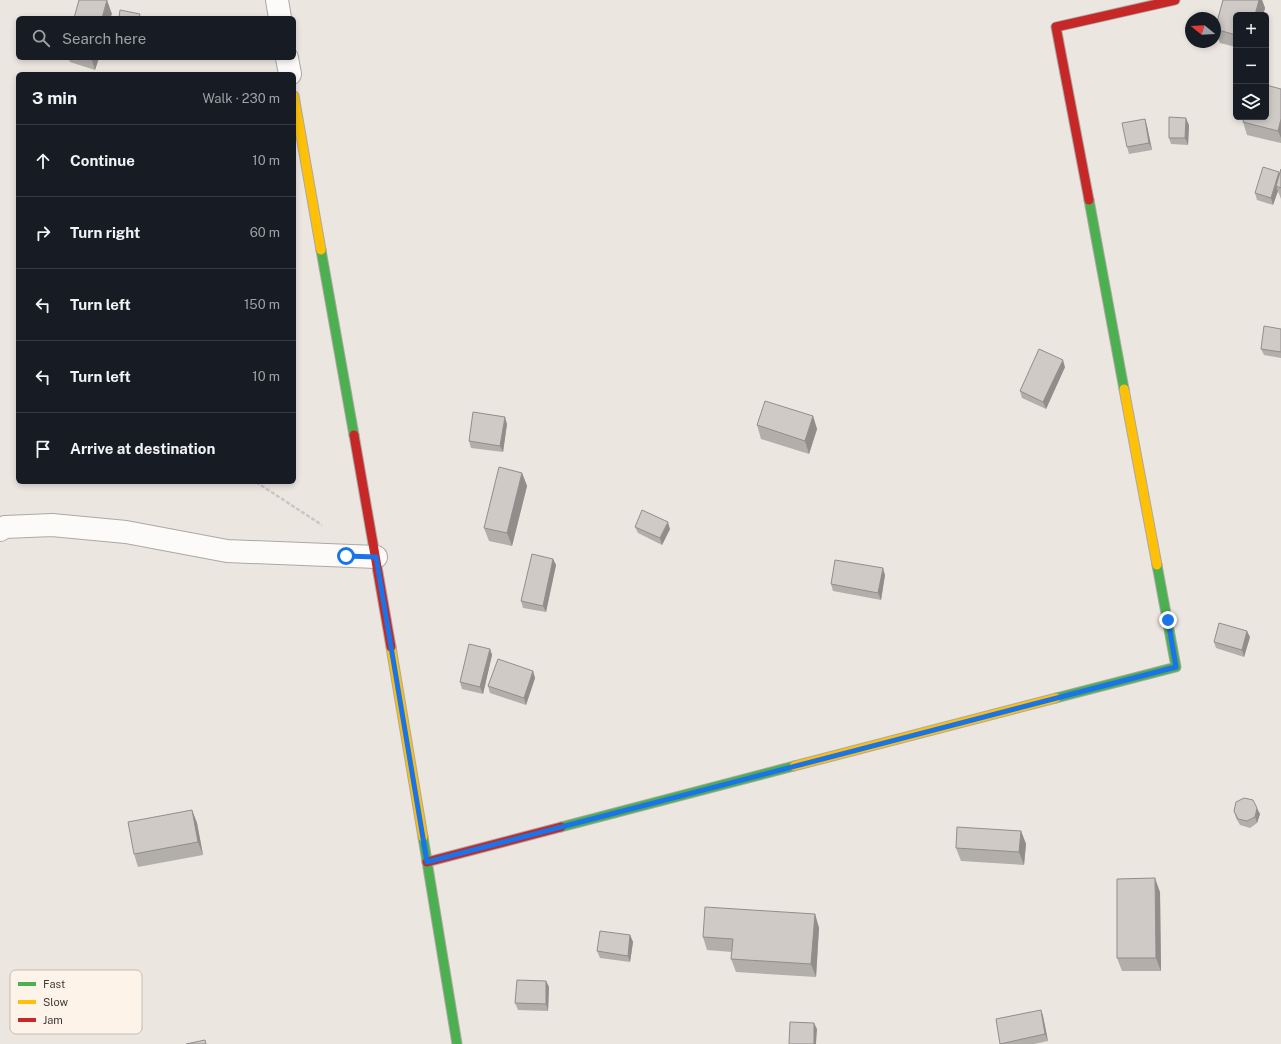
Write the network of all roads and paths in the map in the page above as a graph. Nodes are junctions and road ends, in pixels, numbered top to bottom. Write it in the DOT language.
graph roads {
  1 [pos="277,0"];
  2 [pos="1176,0"];
  3 [pos="280,16"];
  4 [pos="287,60"];
  5 [pos="290,72"];
  6 [pos="296,107"];
  7 [pos="259,484"];
  8 [pos="324,526"];
  9 [pos="0,530"];
  10 [pos="376,557"];
  11 [pos="427,862"];
  12 [pos="457,1044"];
  1 -- 3 [label="street"];
  2 -- 11 [label="street"];
  4 -- 5 [label="street"];
  6 -- 10 [label="street"];
  7 -- 8 [label="path"];
  9 -- 10 [label="street"];
  10 -- 11 [label="street"];
  11 -- 12 [label="street"];
}
